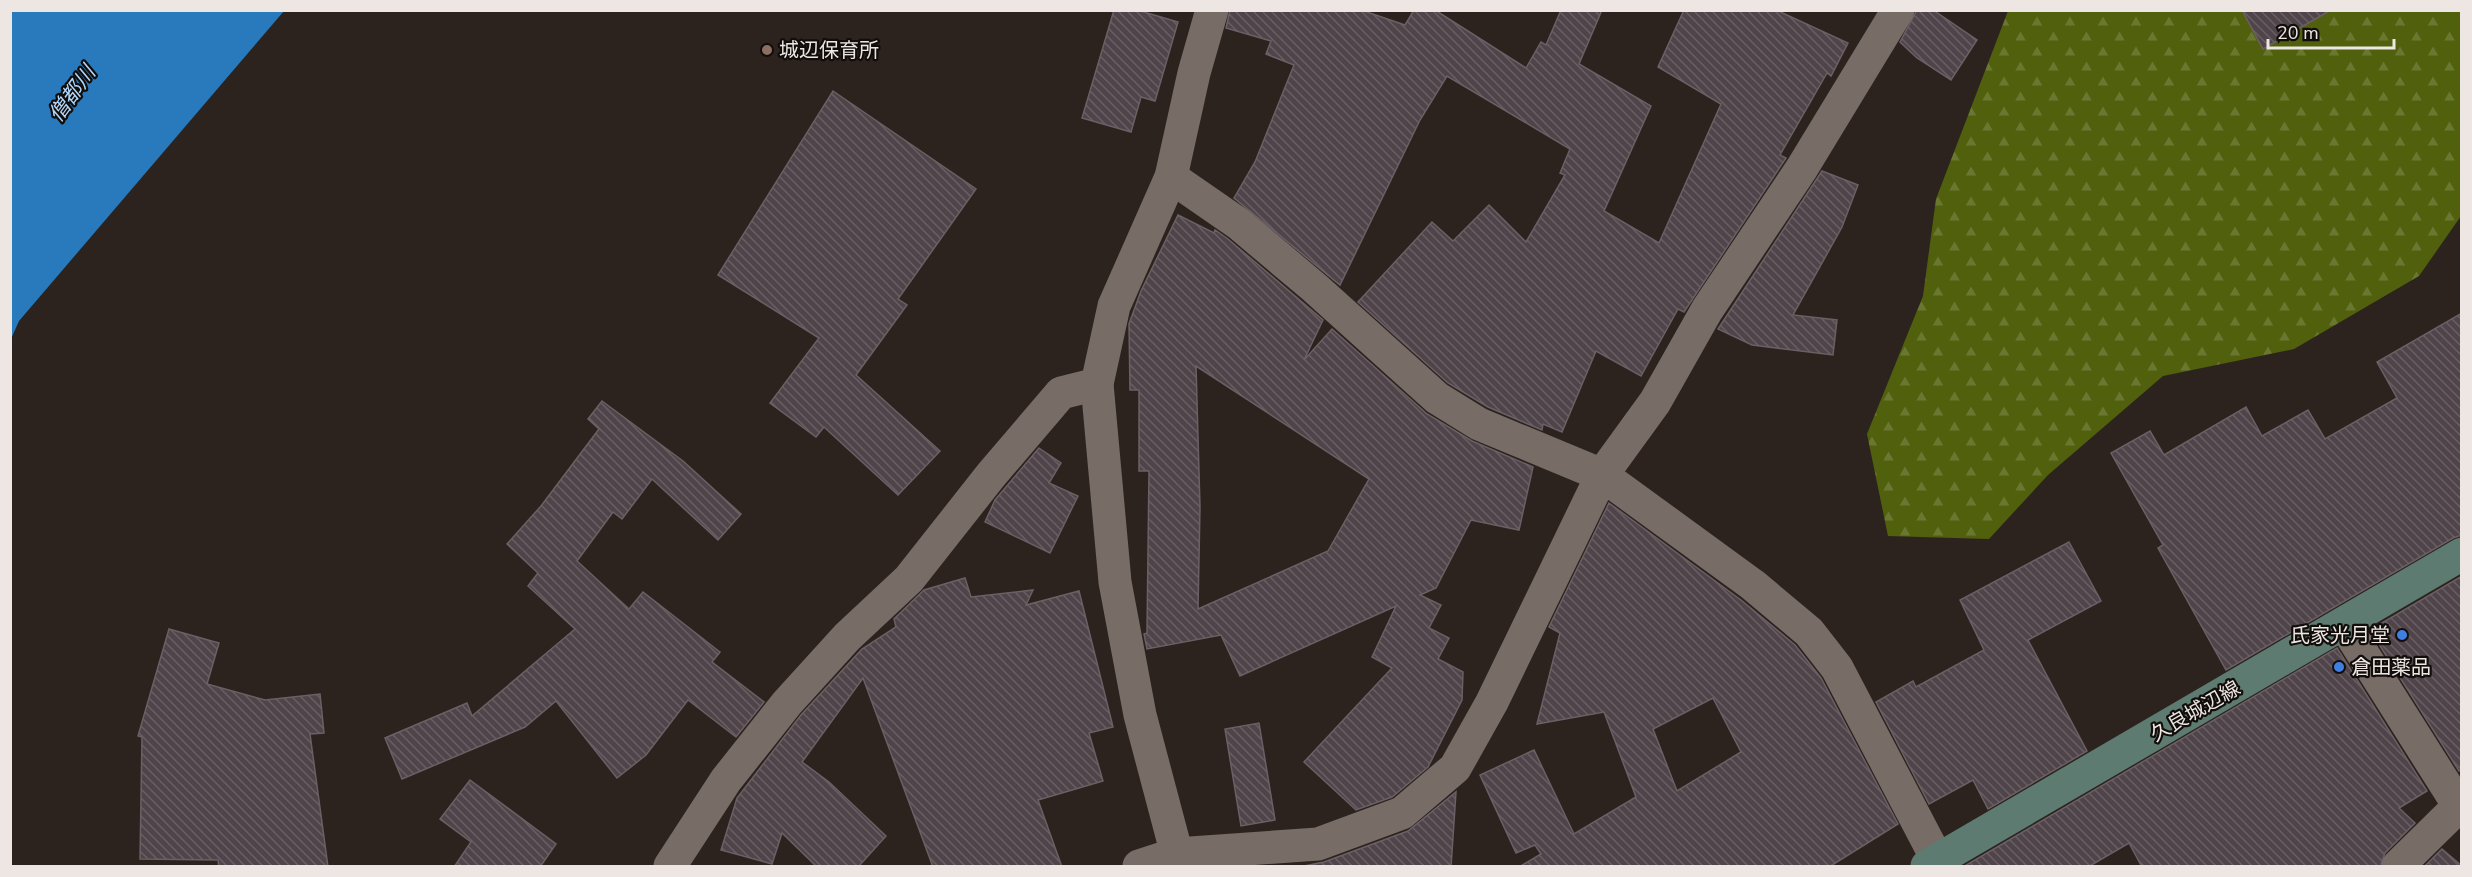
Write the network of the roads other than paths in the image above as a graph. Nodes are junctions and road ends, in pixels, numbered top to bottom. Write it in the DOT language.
graph roads {
  1 [pos="1212,10"];
  2 [pos="1898,10"];
  3 [pos="1171,177"];
  4 [pos="1097,384"];
  5 [pos="1602,476"];
  6 [pos="2462,554"];
  7 [pos="2344,624"];
  8 [pos="1178,860"];
  9 [pos="1933,864"];
  10 [pos="670,867"];
  11 [pos="1139,867"];
  12 [pos="2398,867"];
  1 -- 3 [label="street"];
  2 -- 5 [label="street"];
  3 -- 4 [label="street"];
  3 -- 5 [label="street"];
  4 -- 8 [label="street"];
  4 -- 10 [label="street"];
  5 -- 8 [label="street"];
  5 -- 9 [label="street"];
  6 -- 7 [label="main road, 久良城辺線"];
  7 -- 9 [label="main road, 久良城辺線"];
  7 -- 12 [label="street"];
  8 -- 11 [label="street"];
}
